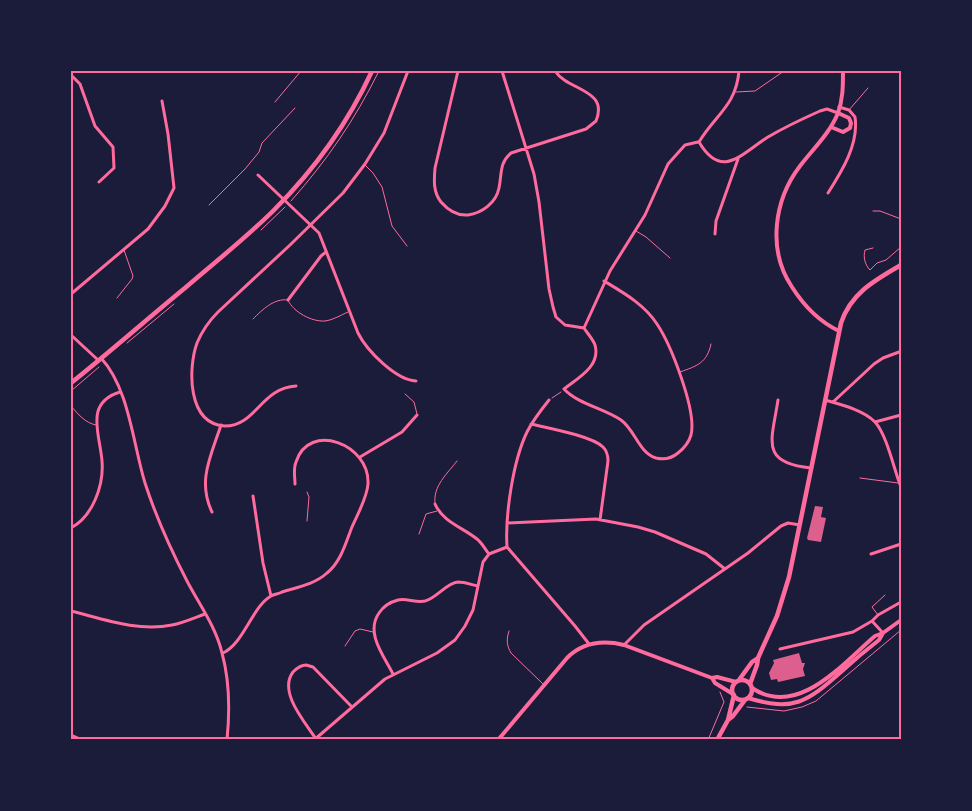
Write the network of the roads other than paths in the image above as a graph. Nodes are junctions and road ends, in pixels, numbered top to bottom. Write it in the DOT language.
graph roads {
  1 [pos="301,71"];
  2 [pos="372,71"];
  3 [pos="408,71"];
  4 [pos="458,71"];
  5 [pos="502,71"];
  6 [pos="555,71"];
  7 [pos="739,71"];
  8 [pos="784,71"];
  9 [pos="843,71"];
  10 [pos="71,75"];
  11 [pos="868,88"];
  12 [pos="736,92"];
  13 [pos="162,101"];
  14 [pos="275,102"];
  15 [pos="839,107"];
  16 [pos="295,108"];
  17 [pos="849,110"];
  18 [pos="838,113"];
  19 [pos="831,127"];
  20 [pos="699,142"];
  21 [pos="526,148"];
  22 [pos="738,159"];
  23 [pos="365,164"];
  24 [pos="258,175"];
  25 [pos="100,182"];
  26 [pos="828,192"];
  27 [pos="284,200"];
  28 [pos="209,205"];
  29 [pos="874,211"];
  30 [pos="901,219"];
  31 [pos="310,225"];
  32 [pos="635,230"];
  33 [pos="715,234"];
  34 [pos="408,246"];
  35 [pos="901,247"];
  36 [pos="873,248"];
  37 [pos="124,249"];
  38 [pos="326,252"];
  39 [pos="670,258"];
  40 [pos="901,265"];
  41 [pos="604,281"];
  42 [pos="71,294"];
  43 [pos="117,298"];
  44 [pos="288,300"];
  45 [pos="350,311"];
  46 [pos="253,319"];
  47 [pos="584,328"];
  48 [pos="839,331"];
  49 [pos="71,334"];
  50 [pos="711,344"];
  51 [pos="900,352"];
  52 [pos="100,359"];
  53 [pos="680,372"];
  54 [pos="416,381"];
  55 [pos="71,383"];
  56 [pos="296,386"];
  57 [pos="120,392"];
  58 [pos="405,394"];
  59 [pos="549,400"];
  60 [pos="778,400"];
  61 [pos="825,400"];
  62 [pos="832,402"];
  63 [pos="71,406"];
  64 [pos="417,414"];
  65 [pos="901,415"];
  66 [pos="875,422"];
  67 [pos="531,424"];
  68 [pos="221,425"];
  69 [pos="97,426"];
  70 [pos="360,457"];
  71 [pos="457,461"];
  72 [pos="811,468"];
  73 [pos="860,478"];
  74 [pos="295,484"];
  75 [pos="900,485"];
  76 [pos="307,492"];
  77 [pos="253,496"];
  78 [pos="435,504"];
  79 [pos="438,510"];
  80 [pos="212,512"];
  81 [pos="600,520"];
  82 [pos="307,521"];
  83 [pos="508,523"];
  84 [pos="800,525"];
  85 [pos="71,528"];
  86 [pos="419,534"];
  87 [pos="901,544"];
  88 [pos="507,548"];
  89 [pos="489,554"];
  90 [pos="871,554"];
  91 [pos="725,568"];
  92 [pos="478,586"];
  93 [pos="885,595"];
  94 [pos="271,596"];
  95 [pos="901,602"];
  96 [pos="71,610"];
  97 [pos="205,614"];
  98 [pos="878,615"];
  99 [pos="901,620"];
  100 [pos="872,621"];
  101 [pos="373,632"];
  102 [pos="509,632"];
  103 [pos="883,633"];
  104 [pos="589,644"];
  105 [pos="624,645"];
  106 [pos="345,646"];
  107 [pos="780,649"];
  108 [pos="223,654"];
  109 [pos="758,658"];
  110 [pos="393,674"];
  111 [pos="712,678"];
  112 [pos="738,681"];
  113 [pos="544,684"];
  114 [pos="751,686"];
  115 [pos="733,695"];
  116 [pos="746,699"];
  117 [pos="352,707"];
  118 [pos="728,720"];
  119 [pos="71,735"];
  120 [pos="315,739"];
  121 [pos="82,740"];
  122 [pos="227,740"];
  123 [pos="498,740"];
  124 [pos="717,740"];
  1 -- 14 [label="lane"];
  2 -- 27 [label="main road"];
  3 -- 23 [label="street"];
  4 -- 21 [label="street"];
  5 -- 21 [label="street"];
  6 -- 21 [label="street"];
  7 -- 12 [label="street"];
  8 -- 12 [label="lane"];
  9 -- 15 [label="street"];
  10 -- 25 [label="street"];
  11 -- 17 [label="lane"];
  12 -- 20 [label="street"];
  13 -- 37 [label="street"];
  15 -- 17 [label="street"];
  15 -- 18 [label="street"];
  16 -- 28 [label="lane"];
  17 -- 26 [label="street"];
  18 -- 19 [label="street"];
  18 -- 19 [label="street"];
  18 -- 22 [label="street"];
  19 -- 48 [label="street"];
  20 -- 22 [label="street"];
  20 -- 32 [label="street"];
  21 -- 47 [label="street"];
  22 -- 33 [label="street"];
  23 -- 31 [label="street"];
  23 -- 34 [label="lane"];
  24 -- 27 [label="street"];
  27 -- 31 [label="street"];
  27 -- 52 [label="main road"];
  29 -- 30 [label="lane"];
  31 -- 38 [label="street"];
  31 -- 68 [label="street"];
  32 -- 39 [label="lane"];
  32 -- 41 [label="street"];
  35 -- 36 [label="lane"];
  37 -- 42 [label="street"];
  37 -- 43 [label="lane"];
  38 -- 44 [label="street"];
  38 -- 45 [label="street"];
  40 -- 48 [label="main road"];
  41 -- 47 [label="street"];
  41 -- 53 [label="street"];
  44 -- 45 [label="lane"];
  44 -- 46 [label="lane"];
  45 -- 54 [label="street"];
  47 -- 53 [label="street"];
  48 -- 61 [label="main road"];
  49 -- 52 [label="street"];
  50 -- 53 [label="lane"];
  51 -- 62 [label="street"];
  52 -- 55 [label="main road"];
  52 -- 57 [label="street"];
  56 -- 68 [label="street"];
  57 -- 69 [label="street"];
  57 -- 97 [label="street"];
  58 -- 64 [label="lane"];
  59 -- 67 [label="street"];
  60 -- 72 [label="street"];
  61 -- 62 [label="street"];
  61 -- 72 [label="main road"];
  62 -- 66 [label="street"];
  63 -- 69 [label="lane"];
  64 -- 70 [label="street"];
  65 -- 66 [label="street"];
  66 -- 75 [label="street"];
  67 -- 81 [label="street"];
  67 -- 83 [label="street"];
  68 -- 80 [label="street"];
  69 -- 85 [label="street"];
  70 -- 74 [label="street"];
  70 -- 94 [label="street"];
  71 -- 78 [label="lane"];
  72 -- 84 [label="main road"];
  73 -- 75 [label="lane"];
  76 -- 82 [label="lane"];
  77 -- 94 [label="street"];
  78 -- 79 [label="street"];
  79 -- 86 [label="lane"];
  79 -- 89 [label="street"];
  81 -- 83 [label="street"];
  81 -- 91 [label="street"];
  83 -- 88 [label="street"];
  84 -- 91 [label="street"];
  84 -- 109 [label="main road"];
  87 -- 90 [label="street"];
  88 -- 89 [label="street"];
  88 -- 104 [label="street"];
  89 -- 92 [label="street"];
  91 -- 105 [label="street"];
  92 -- 101 [label="street"];
  92 -- 110 [label="street"];
  93 -- 98 [label="lane"];
  94 -- 108 [label="street"];
  95 -- 98 [label="street"];
  96 -- 97 [label="street"];
  97 -- 108 [label="street"];
  98 -- 100 [label="street"];
  99 -- 103 [label="street"];
  100 -- 103 [label="street"];
  100 -- 107 [label="street"];
  101 -- 106 [label="lane"];
  101 -- 110 [label="street"];
  102 -- 113 [label="lane"];
  103 -- 114 [label="street"];
  103 -- 116 [label="street"];
  104 -- 105 [label="street"];
  104 -- 113 [label="street"];
  105 -- 111 [label="street"];
  108 -- 122 [label="street"];
  109 -- 112 [label="main road"];
  109 -- 114 [label="main road"];
  110 -- 117 [label="street"];
  111 -- 112 [label="street"];
  111 -- 115 [label="street"];
  112 -- 114 [label="main road"];
  112 -- 115 [label="main road"];
  113 -- 123 [label="street"];
  114 -- 116 [label="main road"];
  115 -- 116 [label="main road"];
  115 -- 118 [label="main road"];
  116 -- 118 [label="main road"];
  117 -- 120 [label="street"];
  117 -- 120 [label="street"];
  118 -- 124 [label="main road"];
  119 -- 121 [label="street"];
}
